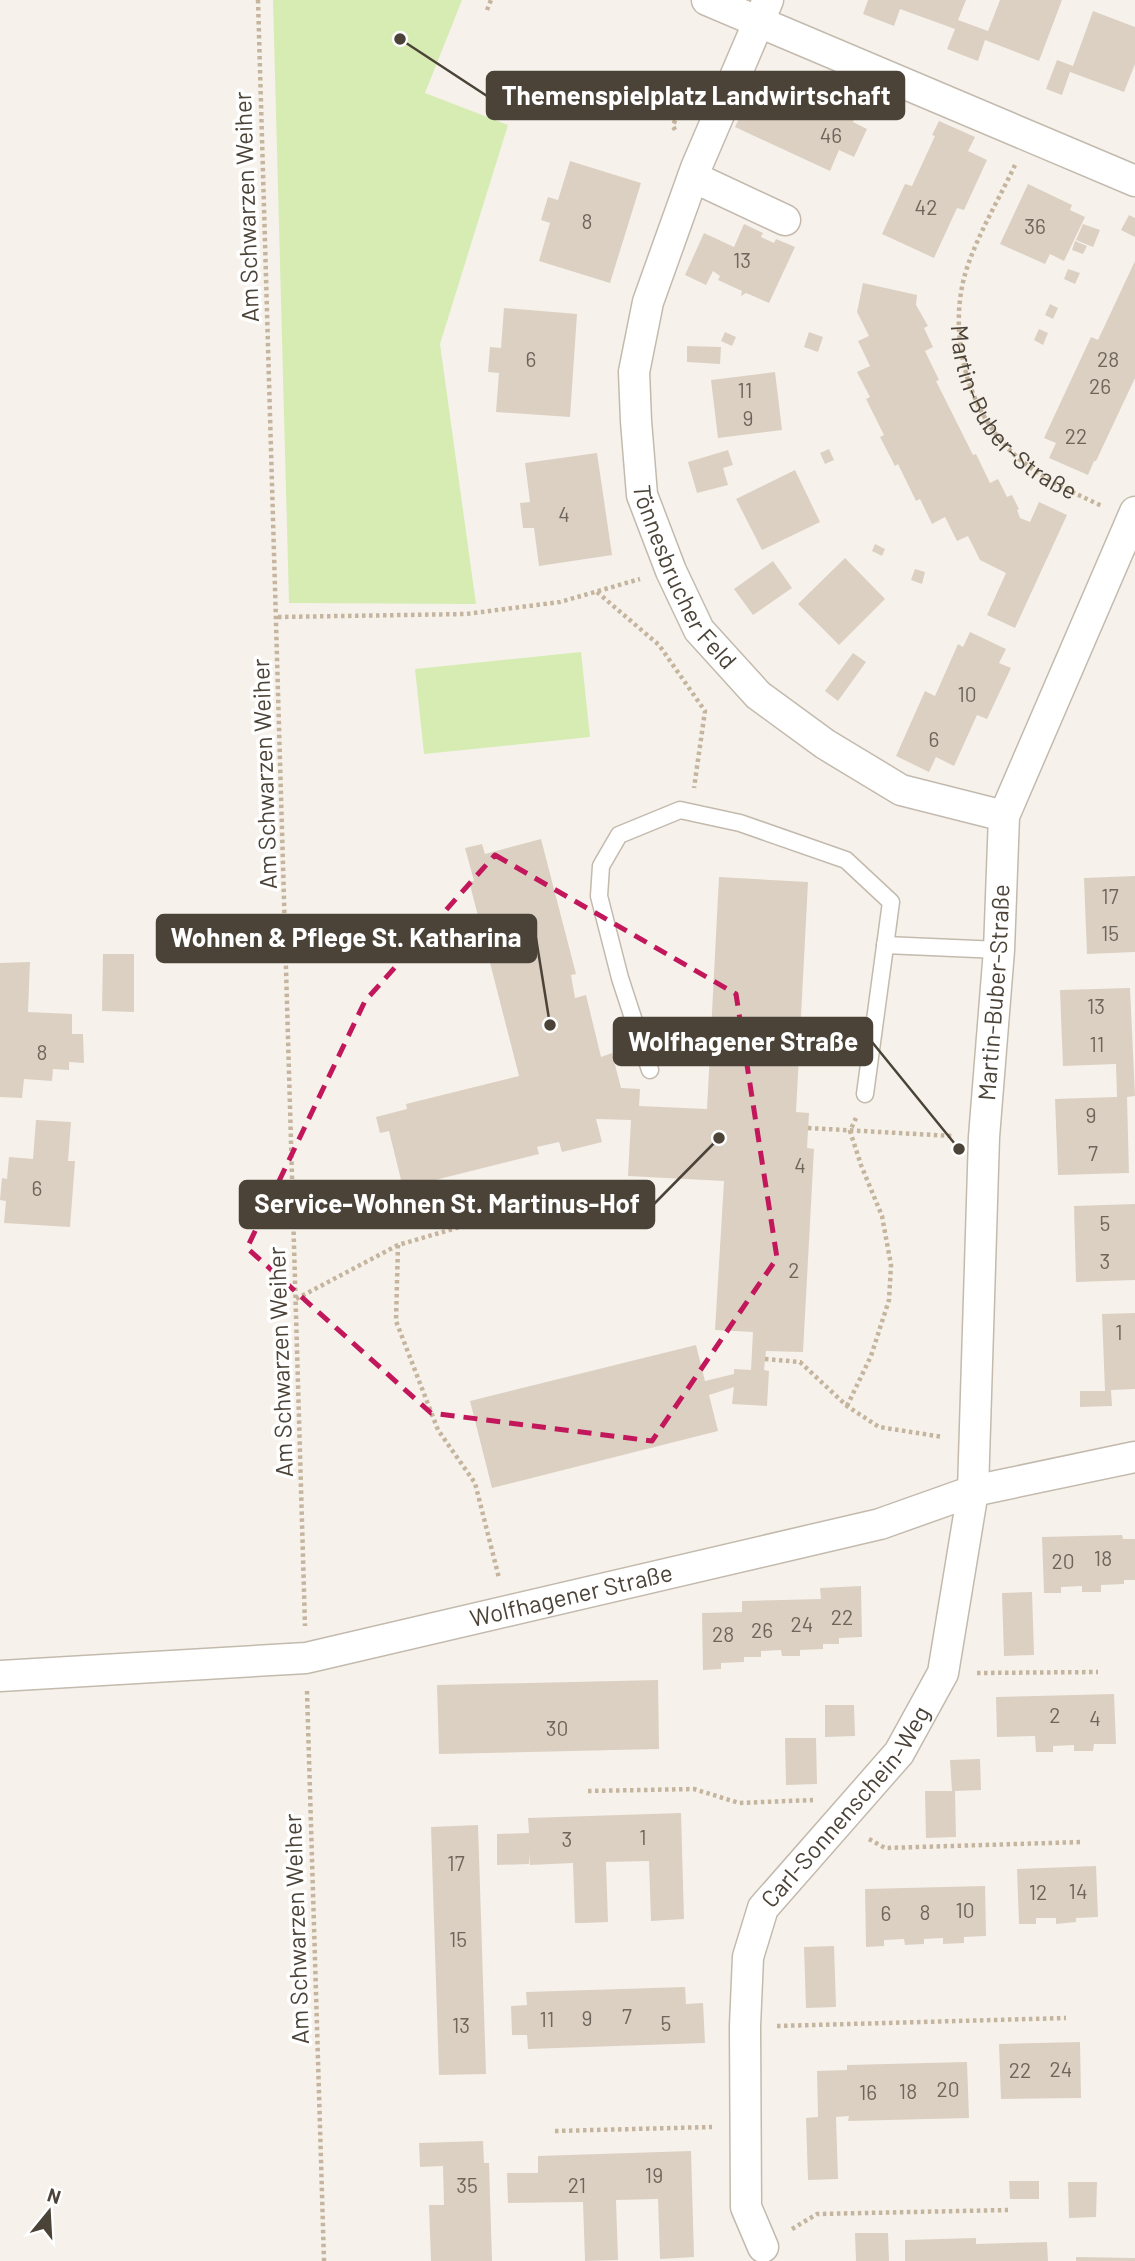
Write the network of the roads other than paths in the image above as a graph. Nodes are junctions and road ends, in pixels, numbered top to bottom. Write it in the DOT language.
graph roads {
  1 [pos="707,0"];
  2 [pos="762,10"];
  3 [pos="693,177"];
  4 [pos="1135,181"];
  5 [pos="785,220"];
  6 [pos="1133,516"];
  7 [pos="1004,816"];
  8 [pos="885,945"];
  9 [pos="999,950"];
  10 [pos="650,1070"];
  11 [pos="865,1094"];
  12 [pos="1135,1457"];
  13 [pos="973,1491"];
  14 [pos="0,1676"];
  15 [pos="763,2247"];
  1 -- 2 [label="street"];
  2 -- 3 [label="street, Tönnesbrucher Feld"];
  2 -- 4 [label="street"];
  3 -- 5 [label="street"];
  3 -- 7 [label="street, Tönnesbrucher Feld"];
  6 -- 7 [label="street, Martin-Buber-Straße"];
  7 -- 9 [label="street, Martin-Buber-Straße"];
  8 -- 9 [label="lane"];
  8 -- 10 [label="lane"];
  8 -- 11 [label="lane"];
  9 -- 13 [label="street, Martin-Buber-Straße"];
  12 -- 13 [label="street, Wolfhagener Straße"];
  13 -- 14 [label="street, Wolfhagener Straße"];
  13 -- 15 [label="street, Carl-Sonnenschein-Weg"];
}
